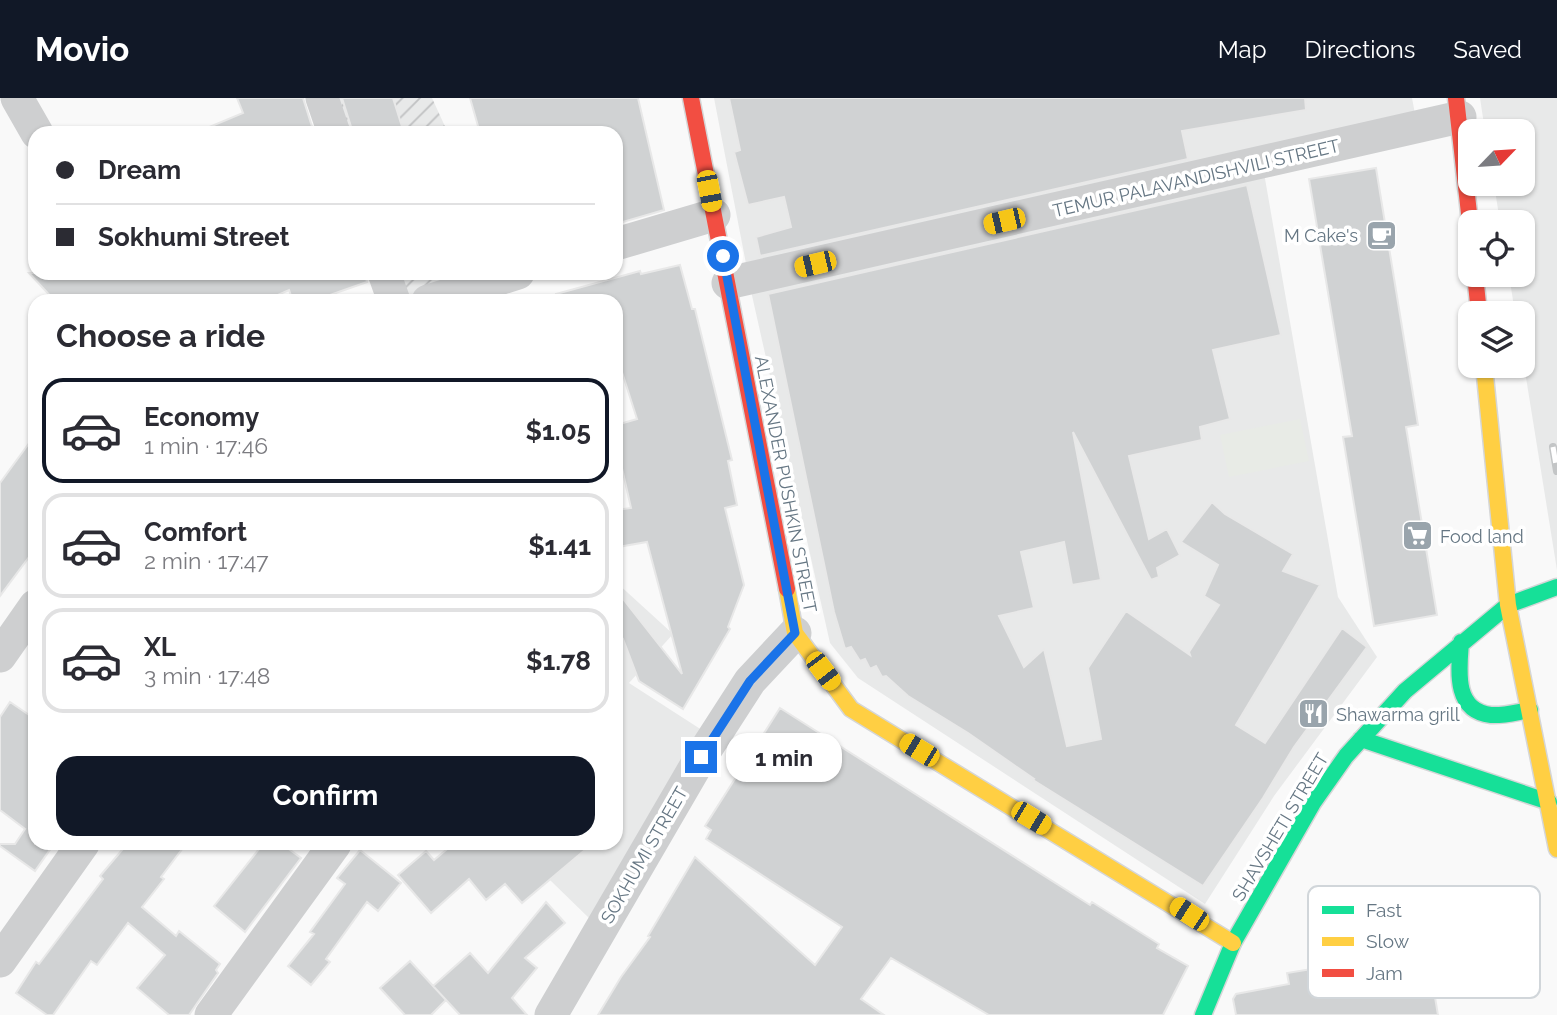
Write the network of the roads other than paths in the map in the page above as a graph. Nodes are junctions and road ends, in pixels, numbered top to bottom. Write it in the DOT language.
graph roads {
  1 [pos="17,98"];
  2 [pos="322,98"];
  3 [pos="691,98"];
  4 [pos="1458,108"];
  5 [pos="33,126"];
  6 [pos="332,126"];
  7 [pos="1469,210"];
  8 [pos="714,215"];
  9 [pos="623,242"];
  10 [pos="496,280"];
  11 [pos="728,283"];
  12 [pos="450,294"];
  13 [pos="1486,378"];
  14 [pos="1557,587"];
  15 [pos="1508,605"];
  16 [pos="28,616"];
  17 [pos="795,633"];
  18 [pos="1461,642"];
  19 [pos="0,656"];
  20 [pos="1531,710"];
  21 [pos="1361,740"];
  22 [pos="1549,802"];
  23 [pos="1557,849"];
  24 [pos="79,850"];
  25 [pos="331,850"];
  26 [pos="1233,943"];
  27 [pos="0,961"];
  28 [pos="211,1015"];
  29 [pos="551,1015"];
  30 [pos="1203,1015"];
  1 -- 5 [label="street"];
  2 -- 6 [label="street"];
  3 -- 8 [label="main road, ALEXANDER PUSHKIN STREET"];
  4 -- 7 [label="main road"];
  4 -- 11 [label="street, TEMUR PALAVANDISHVILI STREET"];
  8 -- 9 [label="street"];
  8 -- 11 [label="main road, ALEXANDER PUSHKIN STREET"];
  10 -- 12 [label="street"];
  11 -- 17 [label="main road, ALEXANDER PUSHKIN STREET"];
  13 -- 15 [label="main road"];
  14 -- 15 [label="main road, SHAVSHETI STREET"];
  15 -- 18 [label="main road, SHAVSHETI STREET"];
  15 -- 20 [label="main road"];
  16 -- 19 [label="street"];
  17 -- 26 [label="main road, ALEXANDER PUSHKIN STREET"];
  17 -- 29 [label="street, SOKHUMI STREET"];
  18 -- 20 [label="main road"];
  18 -- 21 [label="main road, SHAVSHETI STREET"];
  20 -- 22 [label="main road"];
  21 -- 22 [label="main road"];
  21 -- 26 [label="main road, SHAVSHETI STREET"];
  22 -- 23 [label="main road"];
  24 -- 27 [label="street"];
  25 -- 28 [label="street"];
  26 -- 30 [label="main road, SHAVSHETI STREET"];
}
